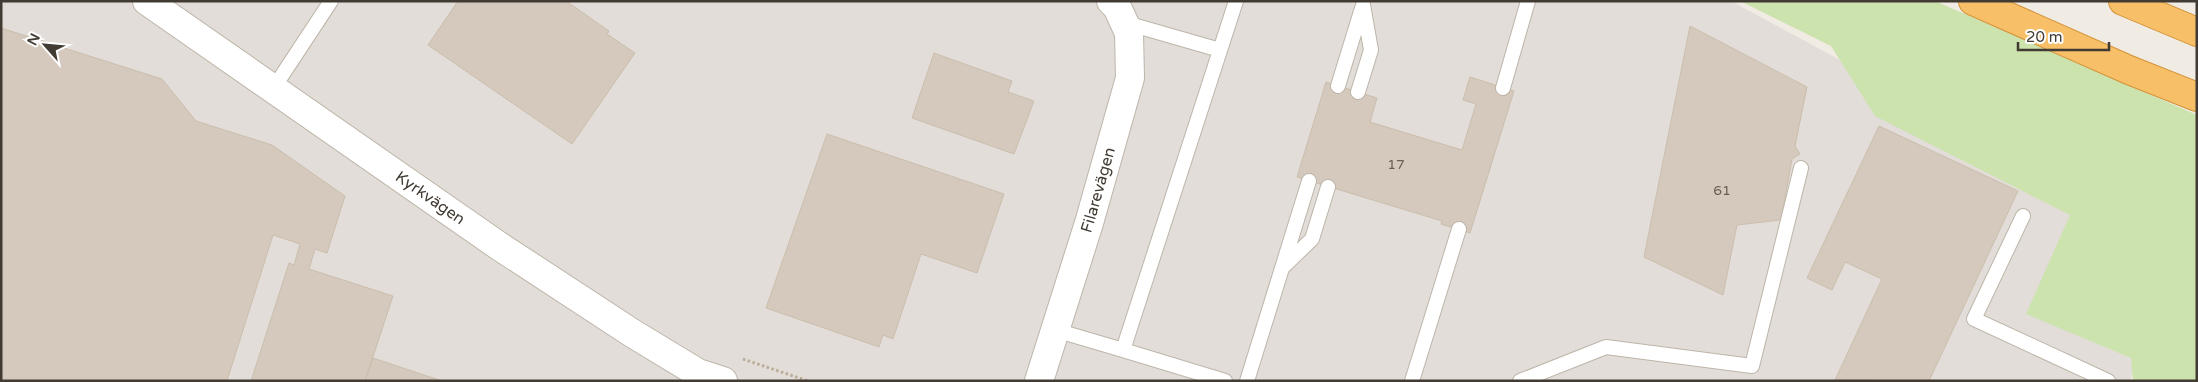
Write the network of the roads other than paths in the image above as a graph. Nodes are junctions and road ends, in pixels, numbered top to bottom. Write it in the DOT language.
graph roads {
  1 [pos="147,1"];
  2 [pos="331,1"];
  3 [pos="1236,1"];
  4 [pos="1528,1"];
  5 [pos="1973,1"];
  6 [pos="2123,1"];
  7 [pos="1364,3"];
  8 [pos="1118,12"];
  9 [pos="2197,32"];
  10 [pos="1220,50"];
  11 [pos="1338,86"];
  12 [pos="273,88"];
  13 [pos="1503,88"];
  14 [pos="1358,92"];
  15 [pos="2197,96"];
  16 [pos="1801,168"];
  17 [pos="1309,181"];
  18 [pos="1328,187"];
  19 [pos="2023,216"];
  20 [pos="1459,229"];
  21 [pos="1282,268"];
  22 [pos="1055,330"];
  23 [pos="1122,350"];
  24 [pos="723,381"];
  25 [pos="1039,381"];
  26 [pos="1225,381"];
  27 [pos="1247,381"];
  28 [pos="1412,381"];
  29 [pos="1520,381"];
  30 [pos="2108,381"];
  1 -- 12 [label="street, Kyrkvägen"];
  2 -- 12 [label="lane"];
  3 -- 10 [label="lane"];
  4 -- 13 [label="lane"];
  5 -- 15 [label="highway"];
  6 -- 9 [label="highway"];
  7 -- 11 [label="lane"];
  7 -- 14 [label="lane"];
  8 -- 10 [label="lane"];
  8 -- 22 [label="street, Filarevägen"];
  10 -- 23 [label="lane"];
  12 -- 24 [label="street, Kyrkvägen"];
  16 -- 29 [label="lane"];
  17 -- 21 [label="lane"];
  18 -- 21 [label="lane"];
  19 -- 30 [label="lane"];
  20 -- 28 [label="lane"];
  21 -- 27 [label="lane"];
  22 -- 23 [label="lane"];
  22 -- 25 [label="street, Filarevägen"];
  23 -- 26 [label="lane"];
}
